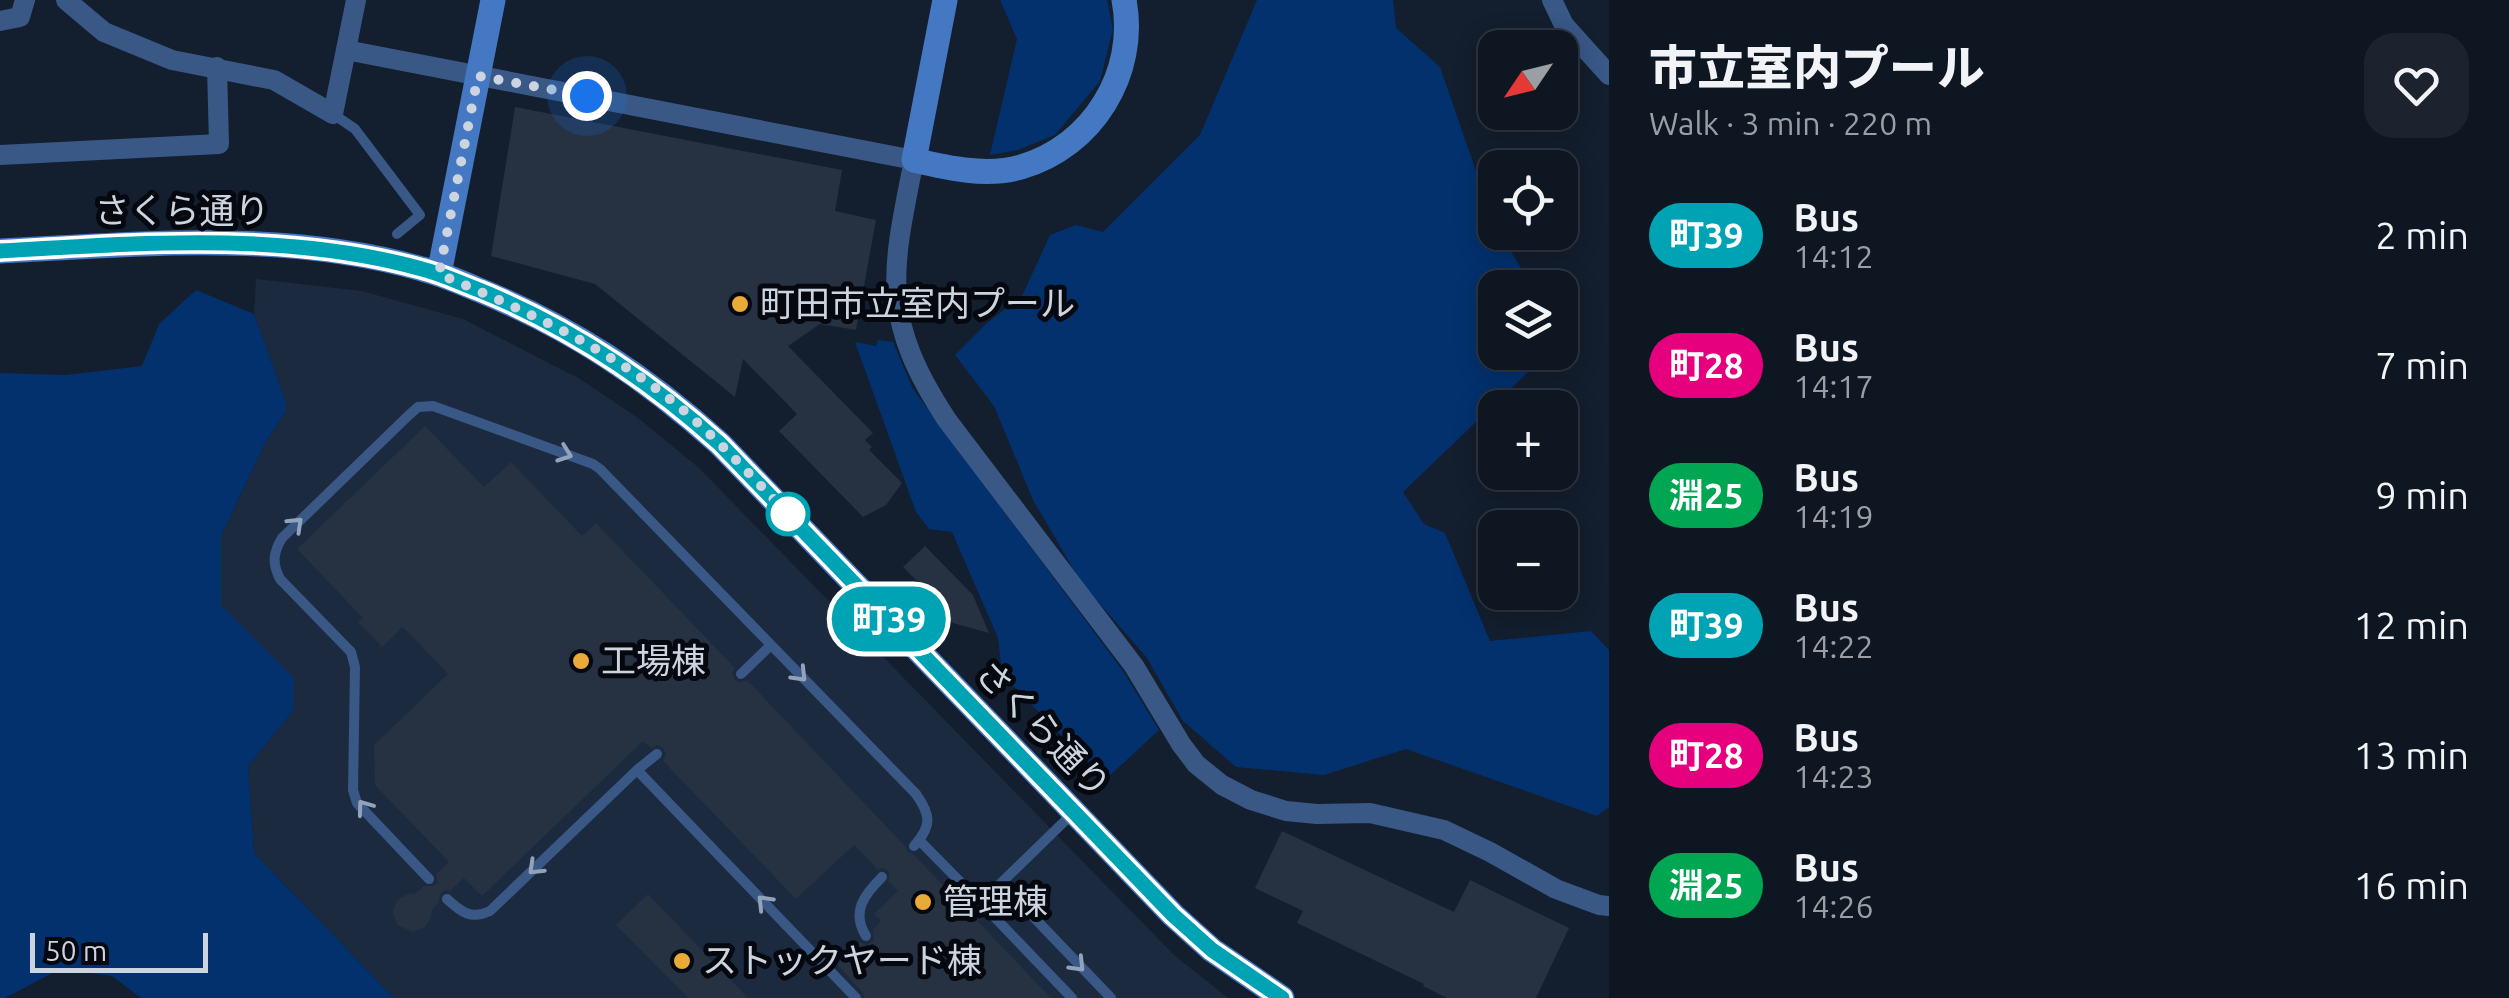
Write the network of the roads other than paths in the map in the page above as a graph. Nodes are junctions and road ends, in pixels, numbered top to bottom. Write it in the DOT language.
graph roads {
  1 [pos="25,0"];
  2 [pos="66,0"];
  3 [pos="356,0"];
  4 [pos="492,0"];
  5 [pos="946,0"];
  6 [pos="1124,0"];
  7 [pos="1552,0"];
  8 [pos="0,22"];
  9 [pos="346,50"];
  10 [pos="217,68"];
  11 [pos="1609,75"];
  12 [pos="478,76"];
  13 [pos="333,114"];
  14 [pos="0,154"];
  15 [pos="914,160"];
  16 [pos="397,234"];
  17 [pos="0,251"];
  18 [pos="439,274"];
  19 [pos="771,646"];
  20 [pos="741,674"];
  21 [pos="657,754"];
  22 [pos="638,770"];
  23 [pos="1074,812"];
  24 [pos="882,878"];
  25 [pos="429,879"];
  26 [pos="1000,884"];
  27 [pos="447,899"];
  28 [pos="980,902"];
  29 [pos="1609,906"];
  30 [pos="866,936"];
  31 [pos="856,998"];
  32 [pos="1072,998"];
  33 [pos="1110,998"];
  34 [pos="1282,998"];
  1 -- 8 [label="street"];
  2 -- 10 [label="street"];
  3 -- 9 [label="street"];
  4 -- 12 [label="street"];
  5 -- 15 [label="street"];
  6 -- 15 [label="street"];
  7 -- 11 [label="street"];
  9 -- 12 [label="street"];
  9 -- 13 [label="street"];
  10 -- 13 [label="street"];
  10 -- 14 [label="street"];
  12 -- 15 [label="street"];
  12 -- 18 [label="street"];
  13 -- 16 [label="lane"];
  15 -- 29 [label="street"];
  17 -- 18 [label="street, さくら通り"];
  18 -- 23 [label="street, さくら通り"];
  19 -- 20 [label="lane"];
  25 -- 19 [label="lane, one-way"];
  19 -- 28 [label="lane, one-way"];
  21 -- 22 [label="lane"];
  22 -- 27 [label="lane, one-way"];
  31 -- 22 [label="lane, one-way"];
  23 -- 26 [label="lane"];
  23 -- 34 [label="street, さくら通り"];
  24 -- 30 [label="lane"];
  26 -- 28 [label="lane"];
  26 -- 33 [label="lane, one-way"];
  28 -- 32 [label="lane"];
}
